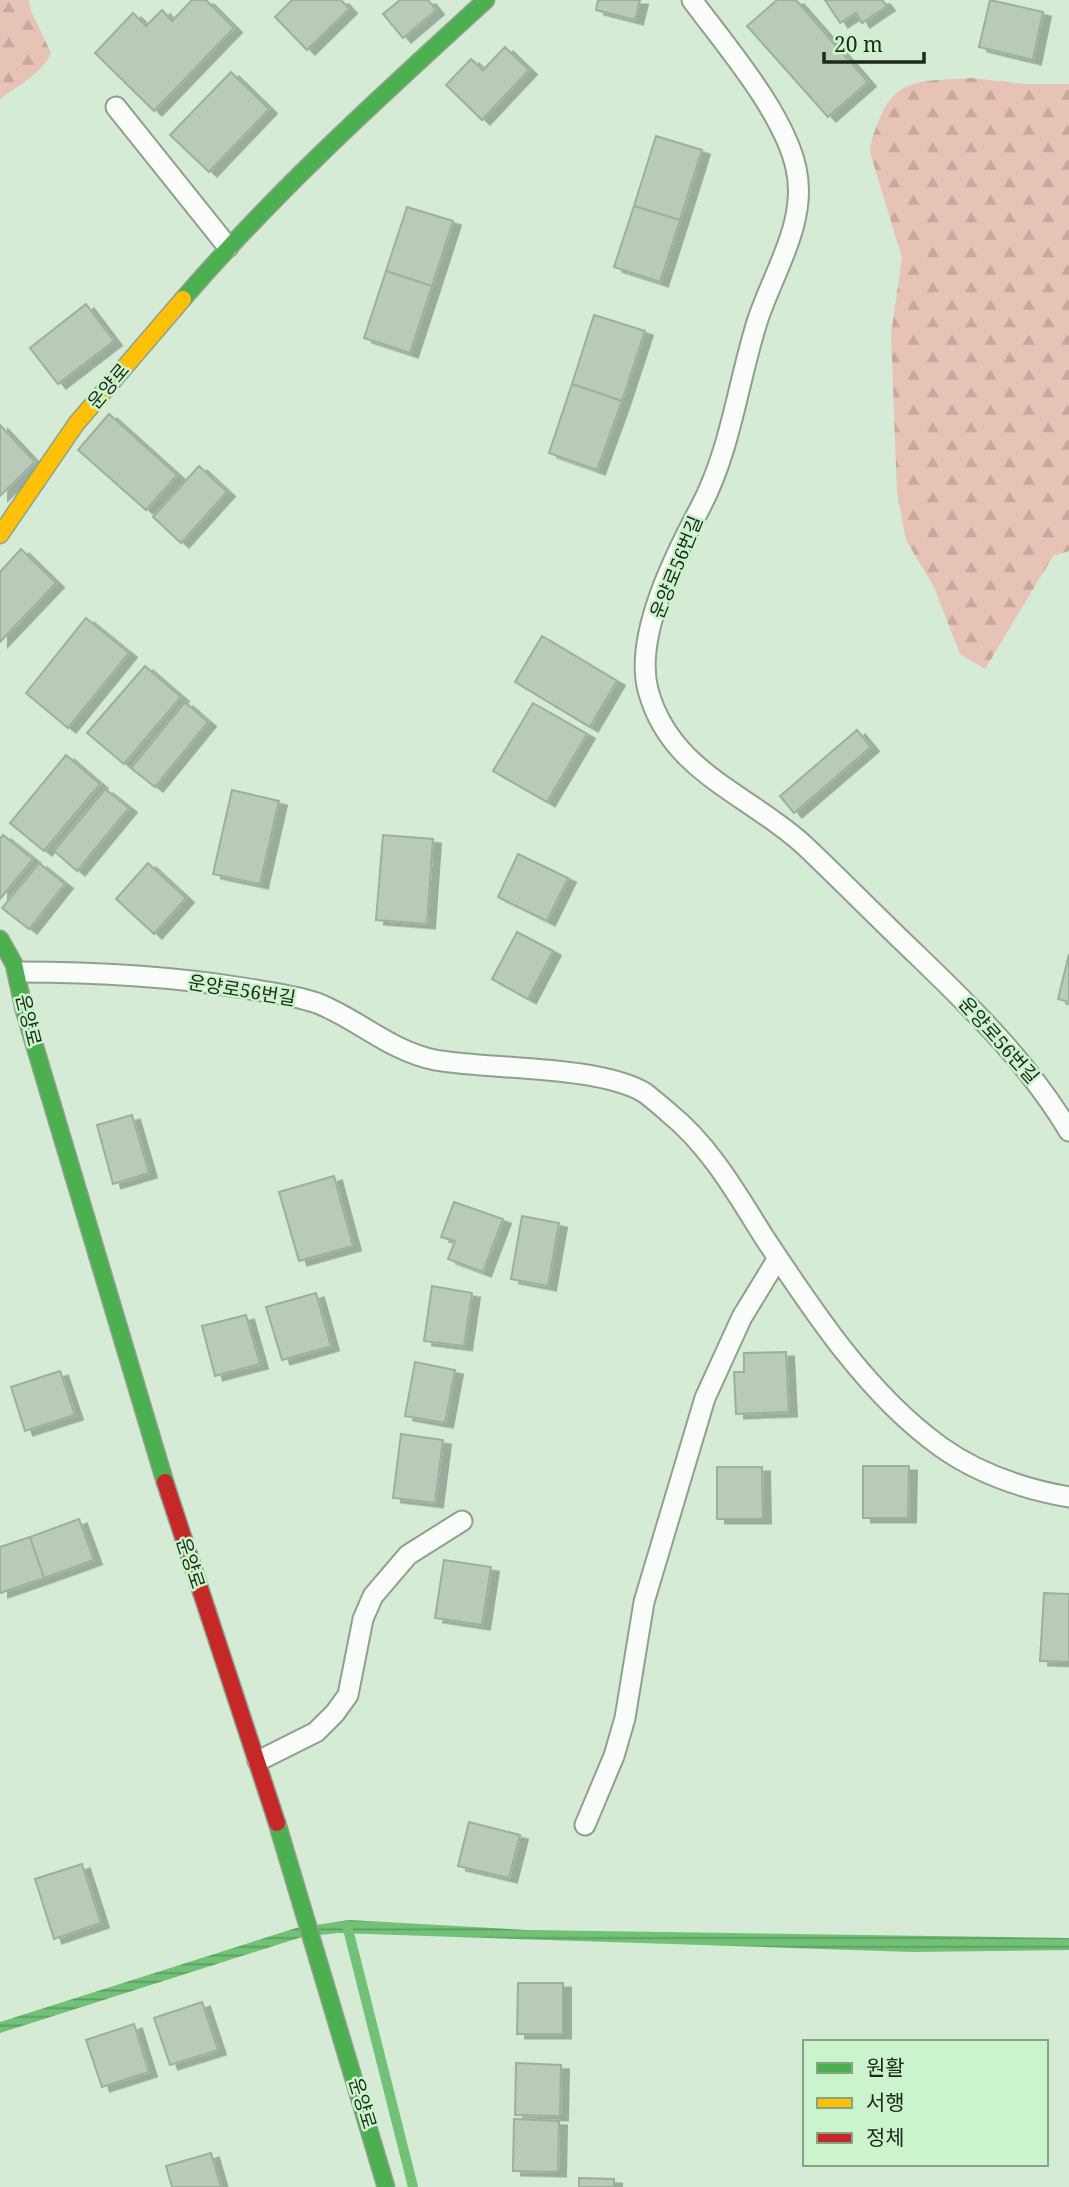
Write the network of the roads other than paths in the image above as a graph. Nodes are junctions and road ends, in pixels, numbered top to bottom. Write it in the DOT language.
graph roads {
  1 [pos="486,0"];
  2 [pos="692,0"];
  3 [pos="116,107"];
  4 [pos="228,247"];
  5 [pos="0,535"];
  6 [pos="0,939"];
  7 [pos="18,972"];
  8 [pos="0,999"];
  9 [pos="24,1010"];
  10 [pos="1069,1131"];
  11 [pos="778,1258"];
  12 [pos="1069,1497"];
  13 [pos="462,1521"];
  14 [pos="258,1761"];
  15 [pos="585,1825"];
  16 [pos="386,2187"];
  1 -- 4 [label="street, 운양로"];
  2 -- 10 [label="lane, 운양로56번길"];
  3 -- 4 [label="lane"];
  4 -- 5 [label="street, 운양로"];
  6 -- 7 [label="street, 운양로"];
  7 -- 9 [label="street, 운양로"];
  7 -- 11 [label="lane, 운양로56번길"];
  8 -- 9 [label="lane"];
  9 -- 14 [label="street, 운양로"];
  11 -- 12 [label="lane, 운양로56번길"];
  11 -- 15 [label="lane"];
  13 -- 14 [label="lane"];
  14 -- 16 [label="street, 운양로"];
}
